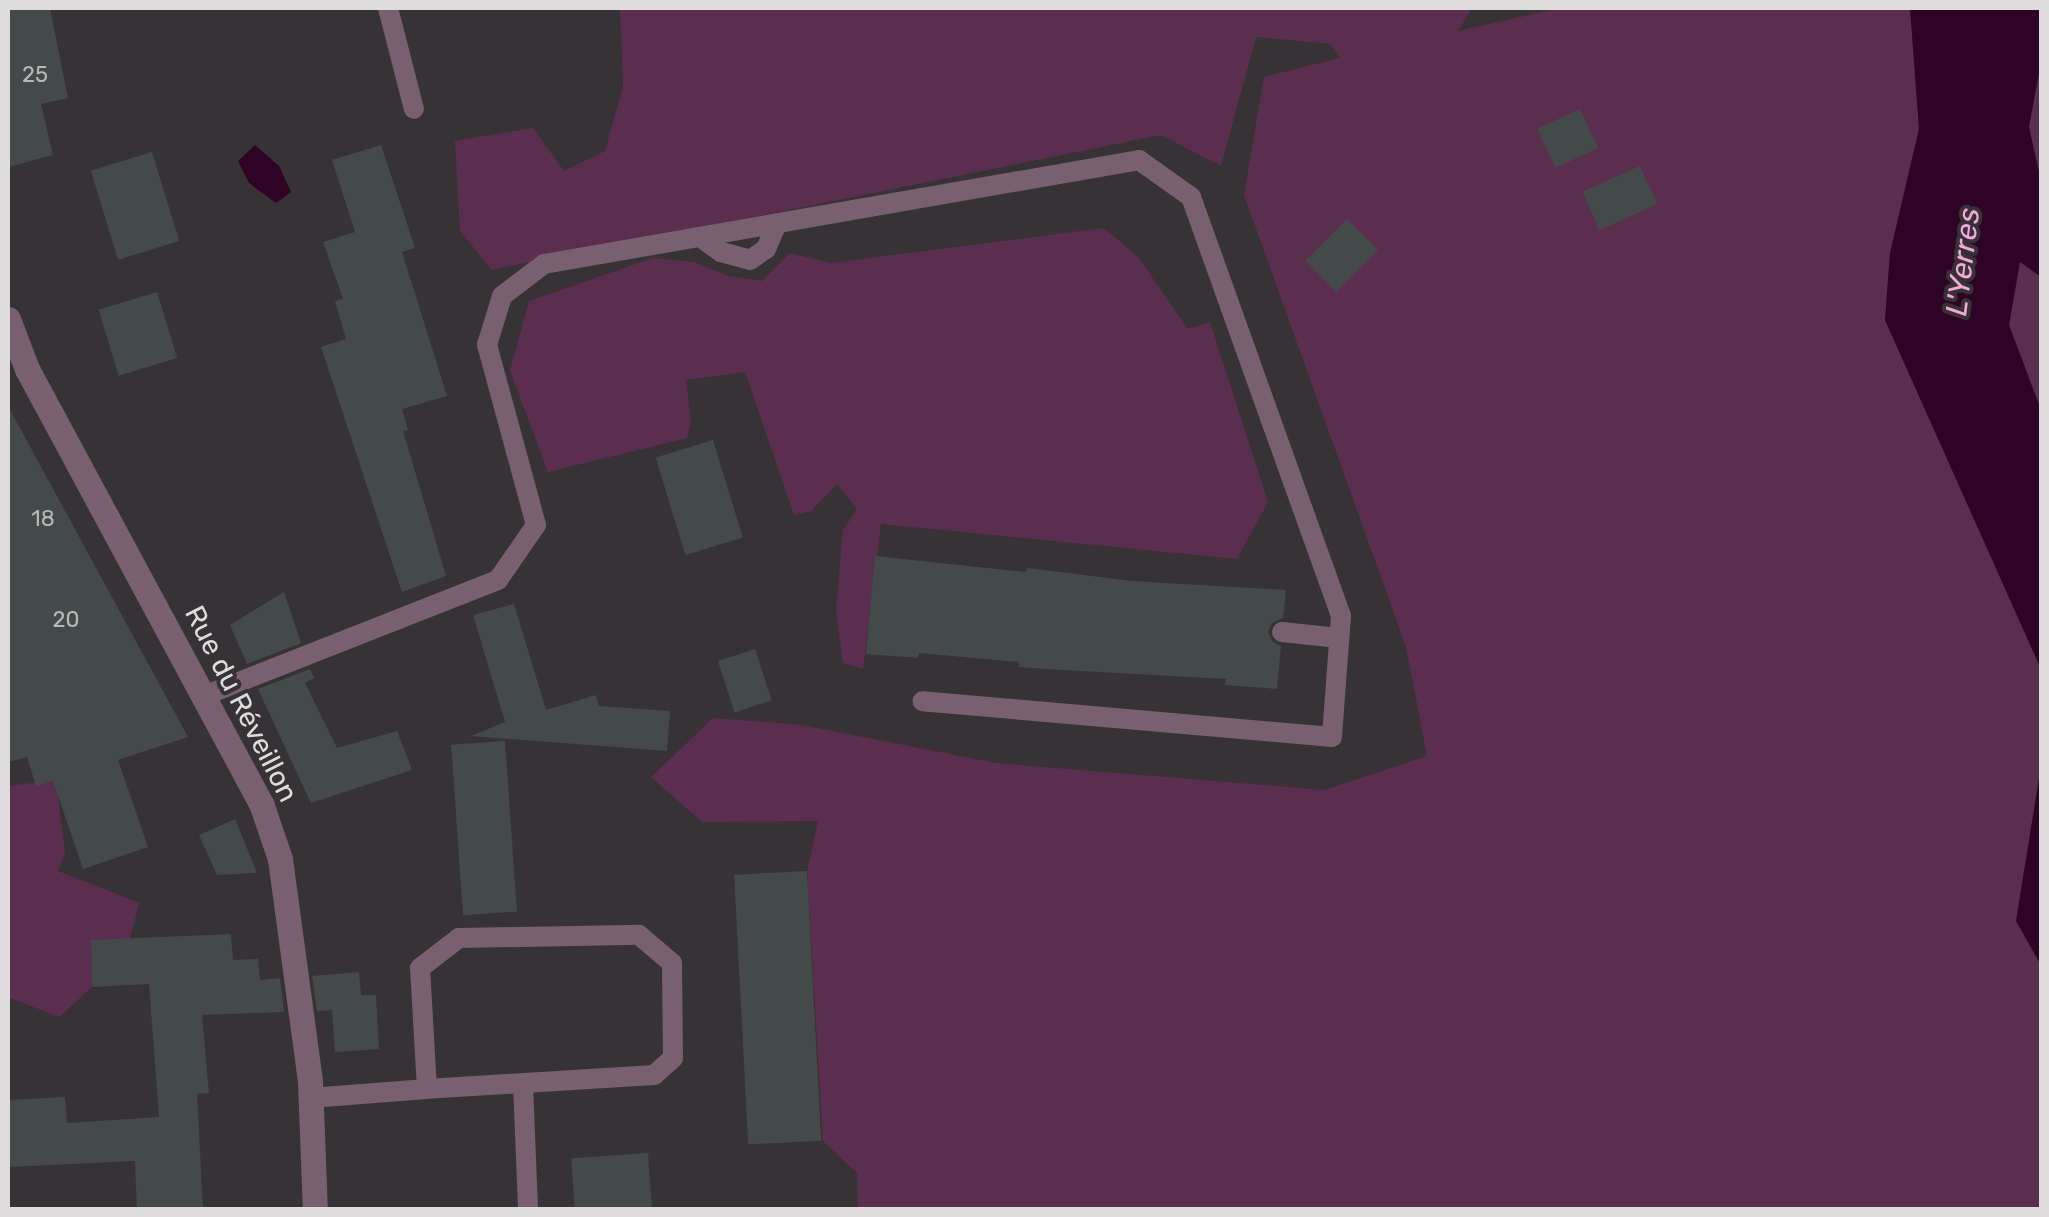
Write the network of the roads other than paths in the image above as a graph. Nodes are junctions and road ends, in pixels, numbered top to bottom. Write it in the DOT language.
graph roads {
  1 [pos="388,8"];
  2 [pos="414,109"];
  3 [pos="777,223"];
  4 [pos="700,237"];
  5 [pos="8,319"];
  6 [pos="17,372"];
  7 [pos="1282,632"];
  8 [pos="1339,638"];
  9 [pos="206,695"];
  10 [pos="923,701"];
  11 [pos="523,1084"];
  12 [pos="427,1089"];
  13 [pos="310,1098"];
  14 [pos="315,1210"];
  15 [pos="528,1210"];
  1 -- 2 [label="lane"];
  3 -- 4 [label="lane"];
  3 -- 4 [label="lane"];
  3 -- 8 [label="lane"];
  4 -- 9 [label="lane"];
  5 -- 6 [label="street, Rue du Réveillon"];
  6 -- 9 [label="street, Rue du Réveillon"];
  7 -- 8 [label="lane"];
  8 -- 10 [label="lane"];
  9 -- 13 [label="street, Rue du Réveillon"];
  11 -- 12 [label="lane"];
  11 -- 12 [label="lane"];
  11 -- 15 [label="lane"];
  12 -- 13 [label="lane"];
  13 -- 14 [label="street, Rue du Réveillon"];
}
